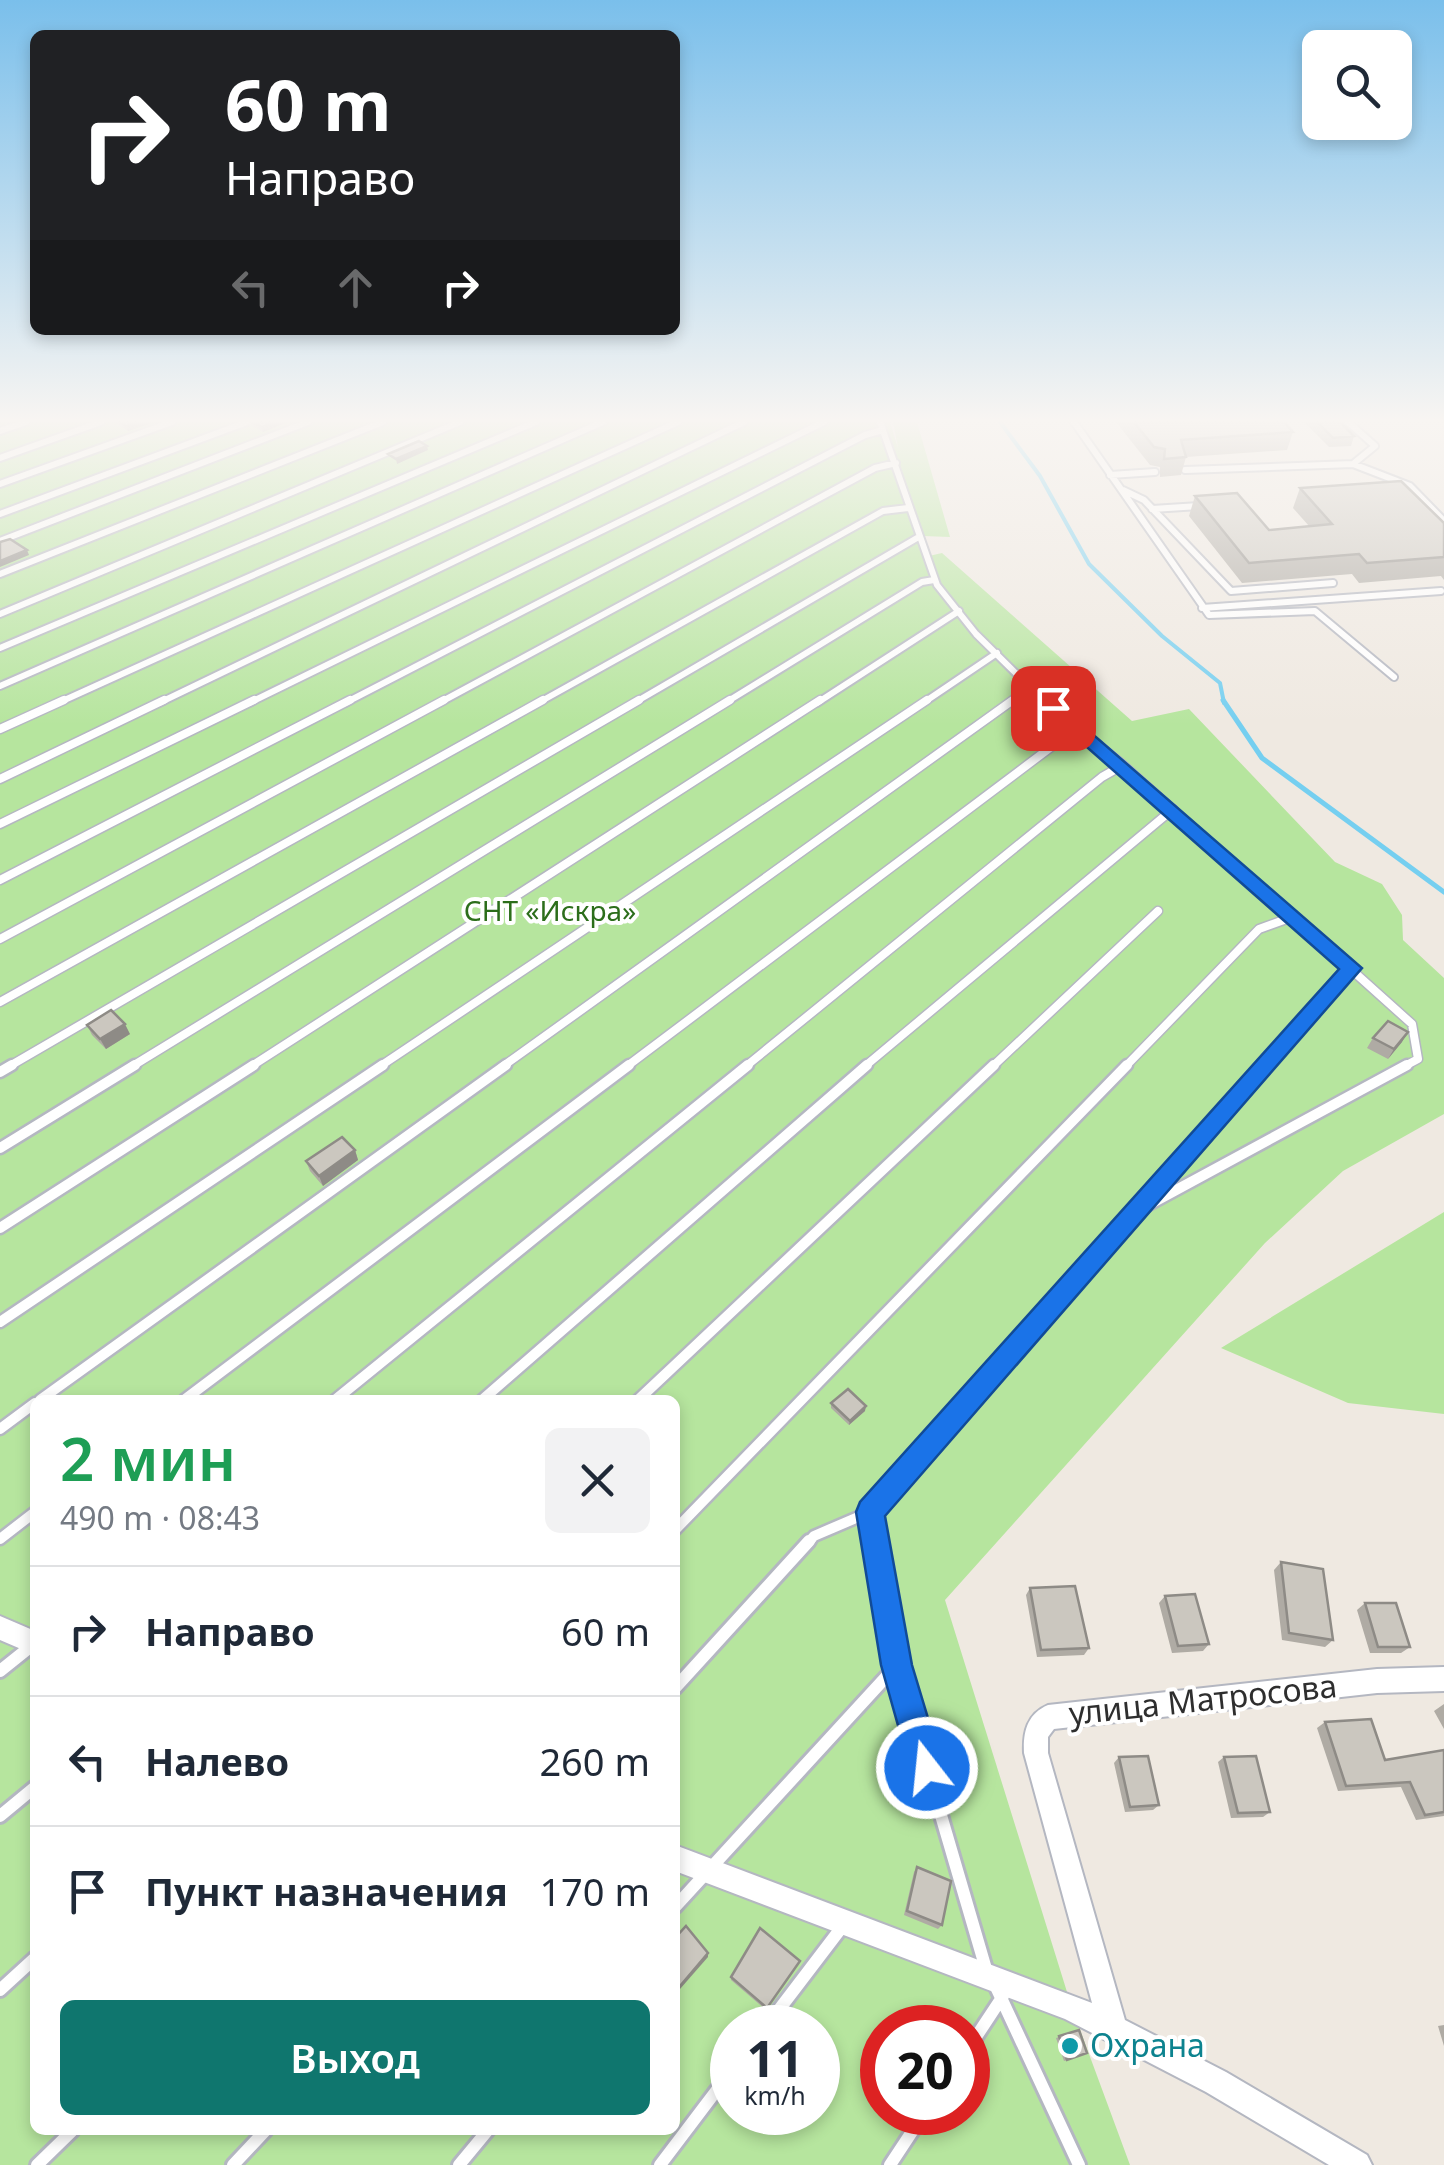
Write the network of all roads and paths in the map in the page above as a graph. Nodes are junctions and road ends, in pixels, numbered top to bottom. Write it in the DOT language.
graph roads {
  1 [pos="47,523"];
  2 [pos="128,523"];
  3 [pos="218,523"];
  4 [pos="296,523"];
  5 [pos="372,523"];
  6 [pos="455,523"];
  7 [pos="534,523"];
  8 [pos="617,523"];
  9 [pos="693,523"];
  10 [pos="773,523"];
  11 [pos="861,523"];
  12 [pos="912,523"];
  13 [pos="1143,523"];
  14 [pos="1166,523"];
  15 [pos="916,538"];
  16 [pos="0,541"];
  17 [pos="0,574"];
  18 [pos="934,580"];
  19 [pos="1333,583"];
  20 [pos="1442,591"];
  21 [pos="1202,608"];
  22 [pos="959,610"];
  23 [pos="0,614"];
  24 [pos="0,648"];
  25 [pos="997,652"];
  26 [pos="1394,677"];
  27 [pos="0,686"];
  28 [pos="1032,688"];
  29 [pos="0,729"];
  30 [pos="1075,729"];
  31 [pos="1122,765"];
  32 [pos="0,780"];
  33 [pos="1173,809"];
  34 [pos="0,824"];
  35 [pos="0,880"];
  36 [pos="1158,910"];
  37 [pos="1295,916"];
  38 [pos="0,939"];
  39 [pos="1352,968"];
  40 [pos="0,1002"];
  41 [pos="0,1072"];
  42 [pos="0,1148"];
  43 [pos="1130,1215"];
  44 [pos="0,1228"];
  45 [pos="0,1322"];
  46 [pos="47,1395"];
  47 [pos="191,1395"];
  48 [pos="341,1395"];
  49 [pos="488,1395"];
  50 [pos="643,1395"];
  51 [pos="30,1407"];
  52 [pos="0,1429"];
  53 [pos="870,1512"];
  54 [pos="30,1516"];
  55 [pos="680,1525"];
  56 [pos="0,1539"];
  57 [pos="0,1628"];
  58 [pos="30,1641"];
  59 [pos="30,1647"];
  60 [pos="897,1665"];
  61 [pos="0,1670"];
  62 [pos="1444,1680"];
  63 [pos="680,1683"];
  64 [pos="30,1791"];
  65 [pos="0,1816"];
  66 [pos="680,1860"];
  67 [pos="706,1869"];
  68 [pos="680,1901"];
  69 [pos="846,1921"];
  70 [pos="30,1963"];
  71 [pos="995,1984"];
  72 [pos="0,1990"];
  73 [pos="782,2005"];
  74 [pos="986,2005"];
  75 [pos="1113,2028"];
  76 [pos="710,2099"];
  77 [pos="68,2135"];
  78 [pos="261,2135"];
  79 [pos="484,2135"];
  80 [pos="910,2135"];
  81 [pos="38,2165"];
  82 [pos="233,2165"];
  83 [pos="459,2165"];
  84 [pos="660,2165"];
  85 [pos="890,2165"];
  86 [pos="1079,2165"];
  87 [pos="1357,2165"];
  1 -- 16 [label="lane"];
  2 -- 17 [label="lane"];
  3 -- 23 [label="lane"];
  4 -- 24 [label="lane"];
  5 -- 27 [label="lane"];
  6 -- 29 [label="lane"];
  7 -- 32 [label="lane"];
  8 -- 34 [label="lane"];
  9 -- 35 [label="lane"];
  10 -- 38 [label="lane"];
  11 -- 40 [label="lane"];
  12 -- 15 [label="lane"];
  13 -- 21 [label="lane"];
  14 -- 19 [label="lane"];
  15 -- 18 [label="lane"];
  15 -- 41 [label="lane"];
  18 -- 22 [label="lane"];
  18 -- 42 [label="lane"];
  20 -- 21 [label="lane"];
  21 -- 26 [label="lane"];
  22 -- 25 [label="lane"];
  22 -- 44 [label="lane"];
  25 -- 28 [label="lane"];
  25 -- 45 [label="lane"];
  28 -- 30 [label="lane"];
  28 -- 46 [label="lane"];
  30 -- 31 [label="lane"];
  30 -- 47 [label="lane"];
  31 -- 33 [label="lane"];
  31 -- 48 [label="lane"];
  33 -- 37 [label="lane"];
  33 -- 49 [label="lane"];
  36 -- 50 [label="lane"];
  37 -- 39 [label="lane"];
  37 -- 55 [label="lane"];
  39 -- 43 [label="lane"];
  39 -- 43 [label="lane"];
  43 -- 53 [label="lane"];
  51 -- 52 [label="lane"];
  53 -- 60 [label="lane"];
  53 -- 63 [label="lane"];
  54 -- 56 [label="lane"];
  57 -- 58 [label="street"];
  59 -- 61 [label="lane"];
  60 -- 67 [label="lane"];
  60 -- 71 [label="lane"];
  62 -- 75 [label="street, улица Матросова"];
  64 -- 65 [label="lane"];
  66 -- 67 [label="street"];
  67 -- 68 [label="lane"];
  67 -- 69 [label="street"];
  69 -- 71 [label="street"];
  69 -- 73 [label="lane"];
  70 -- 72 [label="lane"];
  71 -- 74 [label="lane"];
  71 -- 75 [label="street"];
  71 -- 86 [label="lane"];
  75 -- 87 [label="street"];
  76 -- 84 [label="lane"];
  77 -- 81 [label="lane"];
  78 -- 82 [label="lane"];
  79 -- 83 [label="lane"];
  80 -- 85 [label="lane"];
}
